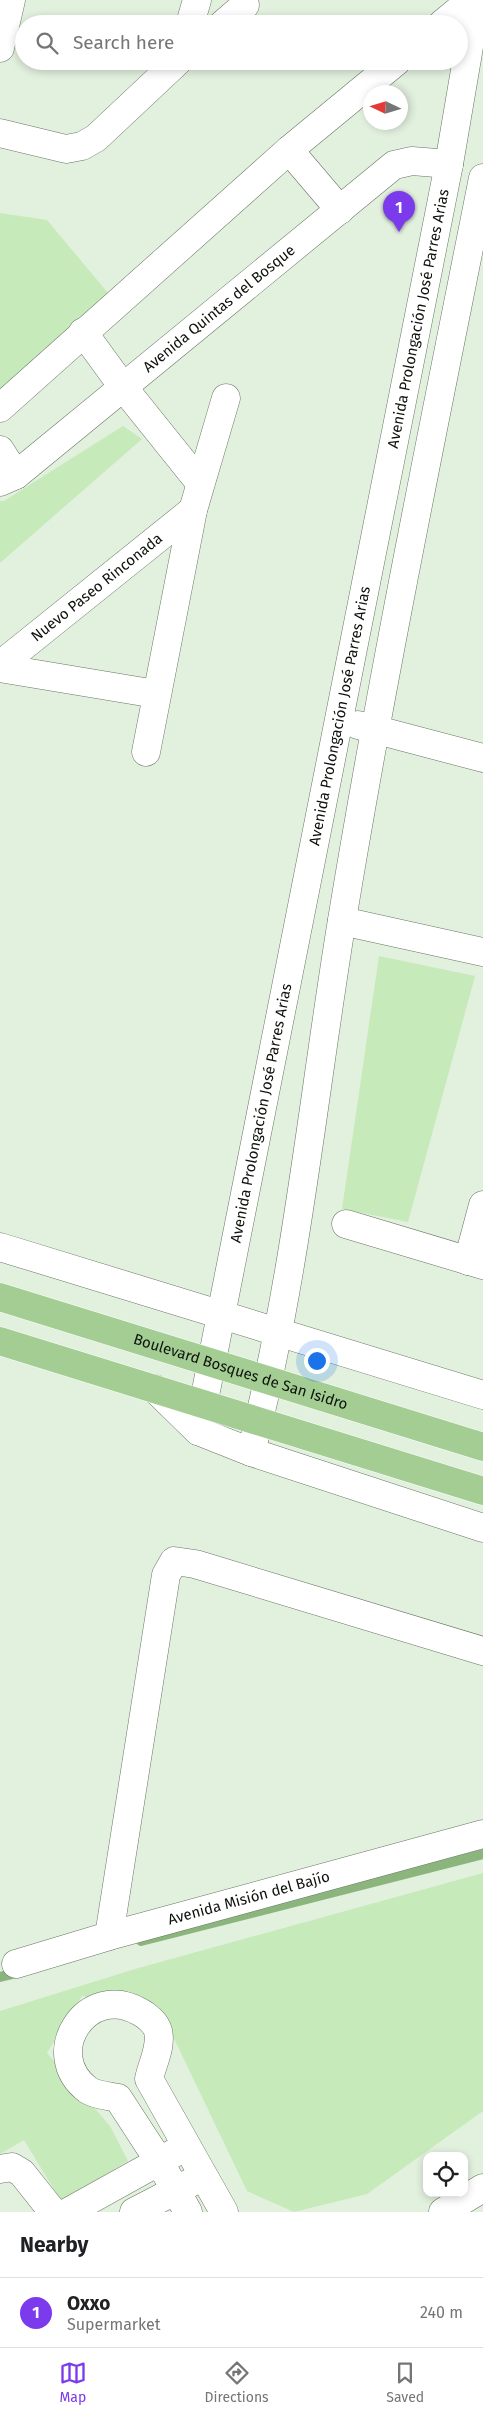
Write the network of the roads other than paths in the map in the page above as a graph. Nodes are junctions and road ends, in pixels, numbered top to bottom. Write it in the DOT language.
graph roads {
  1 [pos="11,0"];
  2 [pos="196,0"];
  3 [pos="471,0"];
  4 [pos="477,0"];
  5 [pos="245,5"];
  6 [pos="192,15"];
  7 [pos="233,15"];
  8 [pos="453,15"];
  9 [pos="0,48"];
  10 [pos="468,51"];
  11 [pos="168,70"];
  12 [pos="386,70"];
  13 [pos="465,70"];
  14 [pos="0,133"];
  15 [pos="289,150"];
  16 [pos="448,164"];
  17 [pos="483,178"];
  18 [pos="340,210"];
  19 [pos="83,332"];
  20 [pos="123,387"];
  21 [pos="226,398"];
  22 [pos="0,408"];
  23 [pos="0,450"];
  24 [pos="8,478"];
  25 [pos="200,483"];
  26 [pos="193,510"];
  27 [pos="0,667"];
  28 [pos="156,694"];
  29 [pos="340,720"];
  30 [pos="374,730"];
  31 [pos="146,752"];
  32 [pos="483,758"];
  33 [pos="342,921"];
  34 [pos="483,952"];
  35 [pos="483,1205"];
  36 [pos="346,1224"];
  37 [pos="0,1247"];
  38 [pos="475,1263"];
  39 [pos="0,1297"];
  40 [pos="220,1314"];
  41 [pos="279,1332"];
  42 [pos="0,1341"];
  43 [pos="211,1363"];
  44 [pos="267,1380"];
  45 [pos="155,1389"];
  46 [pos="483,1395"];
  47 [pos="203,1404"];
  48 [pos="259,1421"];
  49 [pos="198,1430"];
  50 [pos="483,1447"];
  51 [pos="251,1452"];
  52 [pos="483,1491"];
  53 [pos="483,1528"];
  54 [pos="483,1650"];
  55 [pos="483,1834"];
  56 [pos="109,1936"];
  57 [pos="16,1964"];
  58 [pos="186,2147"];
  59 [pos="159,2161"];
  60 [pos="0,2169"];
  61 [pos="204,2178"];
  62 [pos="483,2188"];
  63 [pos="181,2201"];
  64 [pos="53,2212"];
  65 [pos="68,2212"];
  66 [pos="134,2212"];
  67 [pos="224,2212"];
  68 [pos="443,2212"];
  1 -- 9 [label="street"];
  2 -- 6 [label="street"];
  3 -- 8 [label="street"];
  4 -- 10 [label="street, Avenida Prolongación José Parres Arias"];
  5 -- 7 [label="street"];
  11 -- 14 [label="street"];
  12 -- 15 [label="street"];
  13 -- 16 [label="street, Avenida Prolongación José Parres Arias"];
  15 -- 18 [label="street"];
  15 -- 19 [label="street"];
  16 -- 18 [label="street, Avenida Quintas del Bosque"];
  16 -- 29 [label="street, Avenida Prolongación José Parres Arias"];
  17 -- 30 [label="street"];
  18 -- 20 [label="street, Avenida Quintas del Bosque"];
  19 -- 20 [label="street"];
  19 -- 22 [label="street"];
  20 -- 24 [label="street, Avenida Quintas del Bosque"];
  20 -- 25 [label="street"];
  21 -- 25 [label="street, Nuevo Paseo Rinconada"];
  23 -- 24 [label="street"];
  25 -- 26 [label="street, Nuevo Paseo Rinconada"];
  26 -- 27 [label="street, Nuevo Paseo Rinconada"];
  26 -- 28 [label="street, Nuevo Paseo Rinconada"];
  27 -- 28 [label="street, Nuevo Paseo Rinconada"];
  28 -- 31 [label="street, Nuevo Paseo Rinconada"];
  29 -- 30 [label="street"];
  29 -- 40 [label="street, Avenida Prolongación José Parres Arias"];
  30 -- 32 [label="street"];
  30 -- 33 [label="street"];
  33 -- 34 [label="street"];
  33 -- 41 [label="street"];
  35 -- 38 [label="street"];
  36 -- 38 [label="street"];
  37 -- 40 [label="street"];
  39 -- 43 [label="main road, Boulevard Bosques de San Isidro"];
  40 -- 41 [label="street"];
  40 -- 43 [label="street, Avenida Prolongación José Parres Arias"];
  41 -- 44 [label="street"];
  41 -- 46 [label="street"];
  42 -- 45 [label="main road"];
  43 -- 44 [label="main road, Boulevard Bosques de San Isidro"];
  43 -- 47 [label="street, Avenida Prolongación José Parres Arias"];
  44 -- 48 [label="street"];
  44 -- 50 [label="main road, Boulevard Bosques de San Isidro"];
  45 -- 47 [label="main road"];
  45 -- 49 [label="street"];
  47 -- 48 [label="main road"];
  47 -- 49 [label="street, Avenida Prolongación José Parres Arias"];
  48 -- 51 [label="street"];
  48 -- 52 [label="main road"];
  49 -- 51 [label="street"];
  51 -- 53 [label="street"];
  54 -- 56 [label="street"];
  55 -- 56 [label="street, Avenida Misión del Bajío"];
  56 -- 57 [label="street, Avenida Misión del Bajío"];
  58 -- 59 [label="street"];
  58 -- 59 [label="street"];
  58 -- 61 [label="street"];
  59 -- 63 [label="street"];
  59 -- 65 [label="street"];
  60 -- 64 [label="street"];
  61 -- 63 [label="street"];
  61 -- 67 [label="street"];
  62 -- 68 [label="street"];
  63 -- 66 [label="street"];
}
